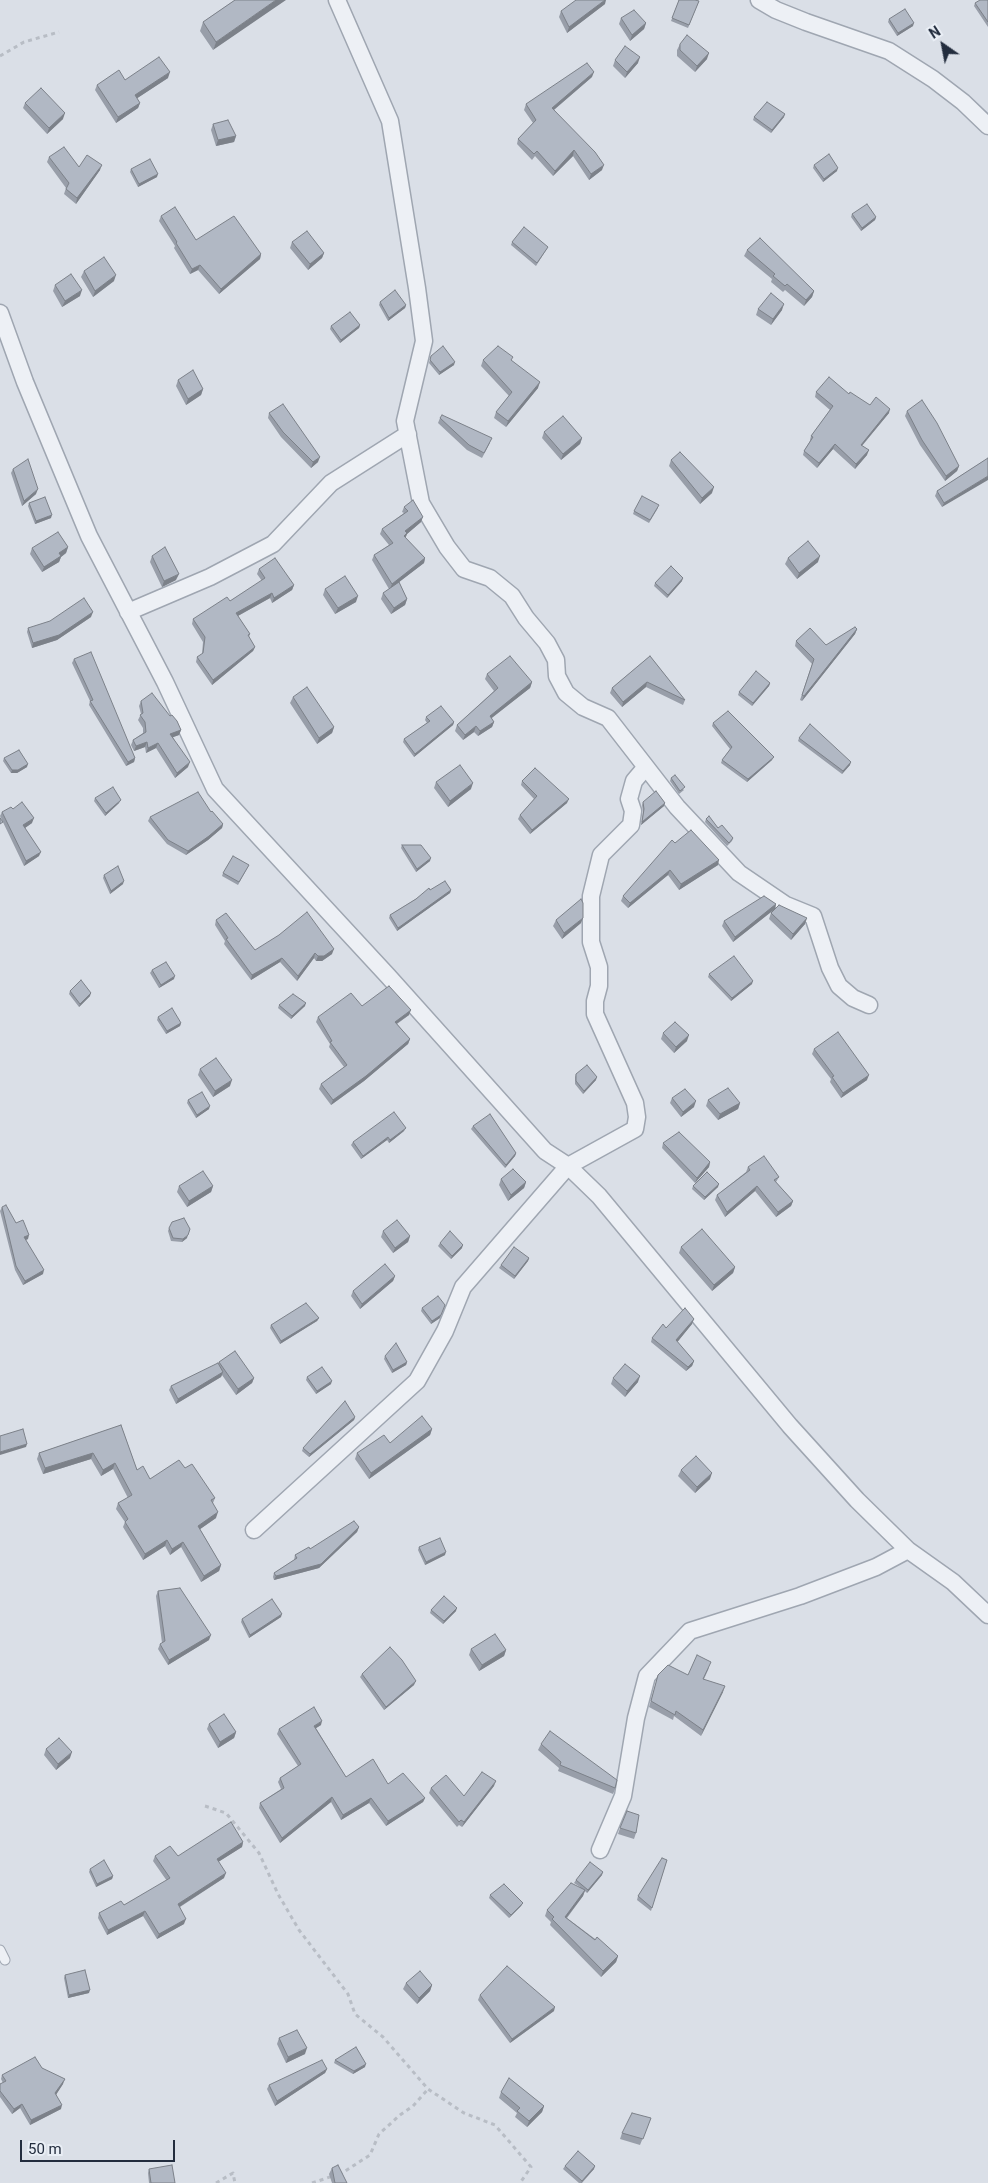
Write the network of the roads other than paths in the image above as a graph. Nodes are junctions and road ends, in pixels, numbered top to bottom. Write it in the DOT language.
graph roads {
  1 [pos="336,0"];
  2 [pos="759,0"];
  3 [pos="988,126"];
  4 [pos="0,313"];
  5 [pos="408,434"];
  6 [pos="128,612"];
  7 [pos="645,768"];
  8 [pos="869,1005"];
  9 [pos="568,1166"];
  10 [pos="254,1530"];
  11 [pos="908,1550"];
  12 [pos="988,1614"];
  13 [pos="600,1850"];
  14 [pos="0,1950"];
  15 [pos="5,1960"];
  1 -- 5 [label="street"];
  2 -- 3 [label="street"];
  4 -- 6 [label="street"];
  5 -- 6 [label="street"];
  5 -- 7 [label="street"];
  6 -- 9 [label="street"];
  7 -- 8 [label="street"];
  7 -- 9 [label="street"];
  9 -- 10 [label="street"];
  9 -- 11 [label="street"];
  11 -- 12 [label="street"];
  11 -- 13 [label="street"];
  14 -- 15 [label="lane"];
}
